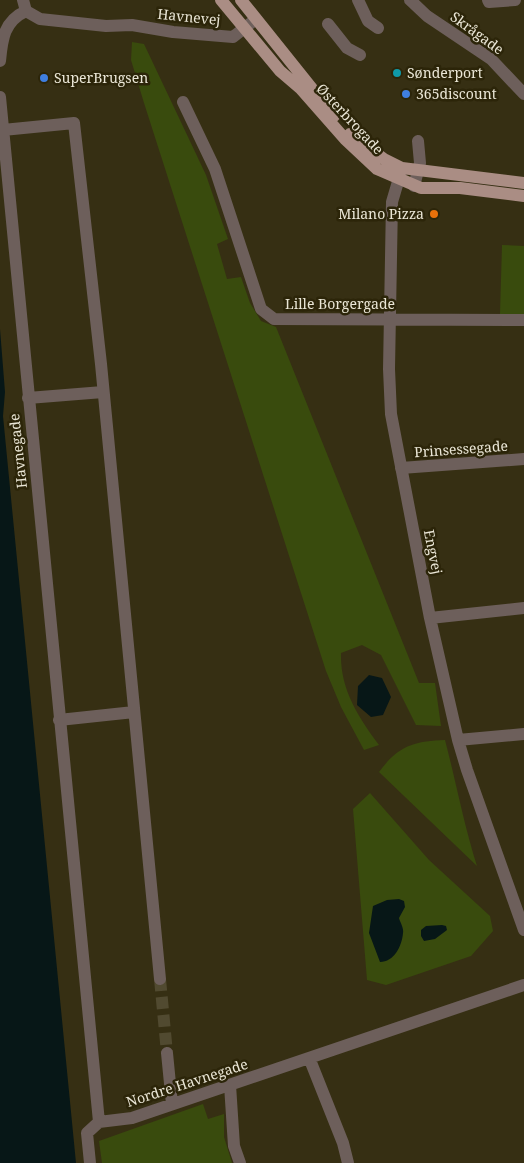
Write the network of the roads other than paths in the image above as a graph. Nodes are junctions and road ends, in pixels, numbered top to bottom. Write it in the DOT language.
graph roads {
  1 [pos="221,0"];
  2 [pos="358,0"];
  3 [pos="410,0"];
  4 [pos="488,0"];
  5 [pos="514,0"];
  6 [pos="243,2"];
  7 [pos="25,5"];
  8 [pos="256,19"];
  9 [pos="328,24"];
  10 [pos="244,28"];
  11 [pos="378,28"];
  12 [pos="360,55"];
  13 [pos="0,61"];
  14 [pos="524,94"];
  15 [pos="0,97"];
  16 [pos="183,102"];
  17 [pos="3,130"];
  18 [pos="418,141"];
  19 [pos="418,172"];
  20 [pos="400,174"];
  21 [pos="4,178"];
  22 [pos="524,183"];
  23 [pos="414,186"];
  24 [pos="524,196"];
  25 [pos="390,320"];
  26 [pos="524,320"];
  27 [pos="104,392"];
  28 [pos="28,398"];
  29 [pos="524,460"];
  30 [pos="401,468"];
  31 [pos="524,608"];
  32 [pos="430,618"];
  33 [pos="134,712"];
  34 [pos="59,720"];
  35 [pos="524,734"];
  36 [pos="458,740"];
  37 [pos="524,930"];
  38 [pos="160,979"];
  39 [pos="524,986"];
  40 [pos="167,1053"];
  41 [pos="310,1060"];
  42 [pos="230,1085"];
  43 [pos="172,1104"];
  44 [pos="98,1122"];
  45 [pos="90,1163"];
  46 [pos="240,1163"];
  47 [pos="348,1163"];
  1 -- 10 [label="main road, Østerbrogade"];
  2 -- 11 [label="street"];
  3 -- 14 [label="street, Skrågade"];
  4 -- 5 [label="street"];
  6 -- 8 [label="main road, Østerbrogade"];
  7 -- 10 [label="street, Havnevej"];
  7 -- 13 [label="street"];
  8 -- 10 [label="street, Havnevej"];
  8 -- 20 [label="main road, Østerbrogade"];
  9 -- 12 [label="street"];
  10 -- 20 [label="main road, Østerbrogade"];
  15 -- 17 [label="street, Havnegade"];
  16 -- 25 [label="street, Lille Borgergade"];
  17 -- 21 [label="street, Havnegade"];
  17 -- 27 [label="street"];
  18 -- 19 [label="street"];
  19 -- 20 [label="main road, Østerbrogade"];
  19 -- 22 [label="main road, Østerbrogade"];
  19 -- 23 [label="street"];
  20 -- 23 [label="main road, Østerbrogade"];
  20 -- 25 [label="street, Engvej"];
  21 -- 28 [label="street, Havnegade"];
  23 -- 24 [label="main road, Østerbrogade"];
  25 -- 26 [label="street, Lille Borgergade"];
  25 -- 30 [label="street, Engvej"];
  27 -- 28 [label="street"];
  27 -- 33 [label="street"];
  28 -- 34 [label="street, Havnegade"];
  29 -- 30 [label="street, Prinsessegade"];
  30 -- 32 [label="street, Engvej"];
  31 -- 32 [label="street"];
  32 -- 36 [label="street, Engvej"];
  33 -- 34 [label="street"];
  33 -- 38 [label="street"];
  34 -- 44 [label="street"];
  35 -- 36 [label="street"];
  36 -- 37 [label="street, Engvej"];
  39 -- 41 [label="street, Nordre Havnegade"];
  40 -- 43 [label="street"];
  41 -- 42 [label="street, Nordre Havnegade"];
  41 -- 47 [label="street"];
  42 -- 43 [label="street, Nordre Havnegade"];
  42 -- 46 [label="street"];
  43 -- 44 [label="street, Nordre Havnegade"];
  44 -- 45 [label="street"];
}
